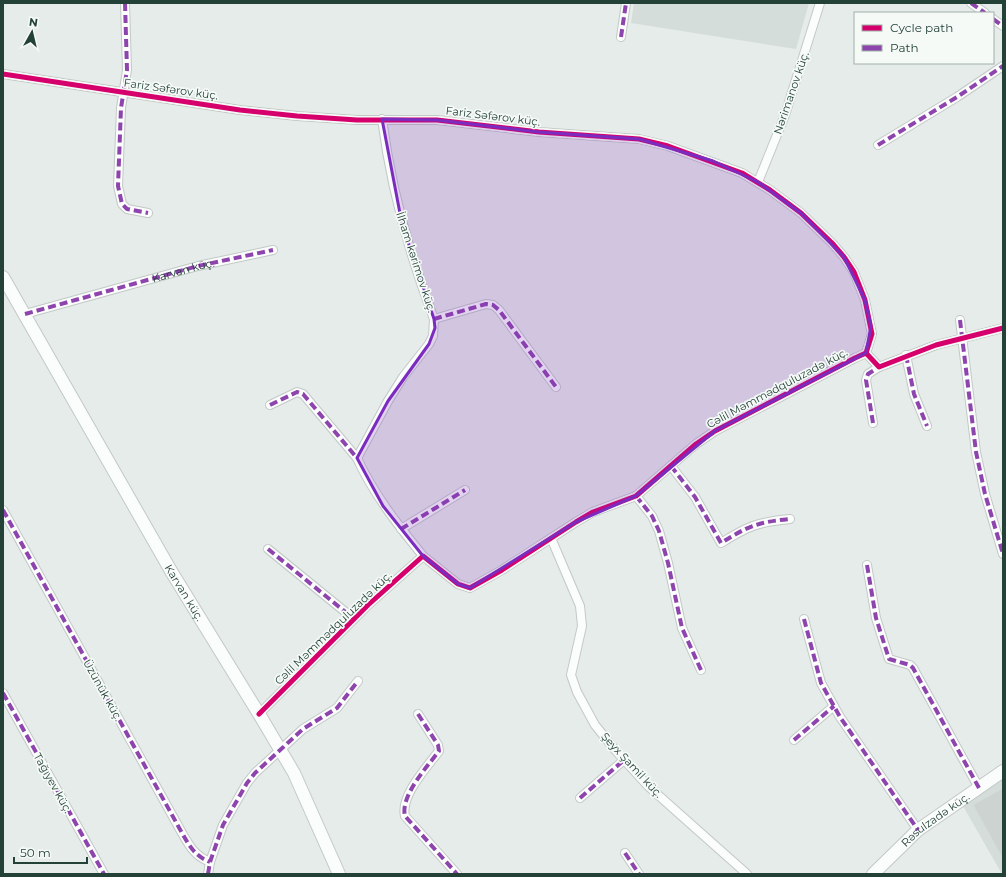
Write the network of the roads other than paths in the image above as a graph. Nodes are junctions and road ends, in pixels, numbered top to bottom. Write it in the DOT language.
graph roads {
  1 [pos="125,3"];
  2 [pos="626,3"];
  3 [pos="820,3"];
  4 [pos="971,3"];
  5 [pos="984,12"];
  6 [pos="994,20"];
  7 [pos="1003,26"];
  8 [pos="620,37"];
  9 [pos="1003,66"];
  10 [pos="3,74"];
  11 [pos="124,92"];
  12 [pos="382,119"];
  13 [pos="878,145"];
  14 [pos="758,182"];
  15 [pos="148,213"];
  16 [pos="273,250"];
  17 [pos="3,277"];
  18 [pos="26,314"];
  19 [pos="434,318"];
  20 [pos="960,320"];
  21 [pos="1003,328"];
  22 [pos="963,338"];
  23 [pos="866,353"];
  24 [pos="906,355"];
  25 [pos="879,367"];
  26 [pos="556,387"];
  27 [pos="270,405"];
  28 [pos="874,423"];
  29 [pos="927,426"];
  30 [pos="357,458"];
  31 [pos="671,466"];
  32 [pos="465,490"];
  33 [pos="636,496"];
  34 [pos="3,510"];
  35 [pos="790,519"];
  36 [pos="401,529"];
  37 [pos="551,538"];
  38 [pos="268,549"];
  39 [pos="1003,554"];
  40 [pos="423,556"];
  41 [pos="867,565"];
  42 [pos="354,619"];
  43 [pos="804,619"];
  44 [pos="701,670"];
  45 [pos="358,681"];
  46 [pos="3,693"];
  47 [pos="834,706"];
  48 [pos="259,714"];
  49 [pos="418,714"];
  50 [pos="794,740"];
  51 [pos="281,751"];
  52 [pos="624,760"];
  53 [pos="1003,771"];
  54 [pos="979,788"];
  55 [pos="580,798"];
  56 [pos="918,830"];
  57 [pos="625,853"];
  58 [pos="210,862"];
  59 [pos="104,874"];
  60 [pos="208,874"];
  61 [pos="339,874"];
  62 [pos="456,874"];
  63 [pos="639,874"];
  64 [pos="747,874"];
  65 [pos="873,874"];
  1 -- 11 [label="street"];
  2 -- 8 [label="street"];
  3 -- 14 [label="street, Nərimanov küç."];
  4 -- 5 [label="street"];
  6 -- 7 [label="street"];
  9 -- 13 [label="street"];
  10 -- 11 [label="street, Fariz Səfərov küç."];
  11 -- 12 [label="street, Fariz Səfərov küç."];
  11 -- 15 [label="street"];
  12 -- 14 [label="street, Fariz Səfərov küç."];
  12 -- 19 [label="street, İlham kərimov küç."];
  14 -- 23 [label="street, Fariz Səfərov küç."];
  16 -- 18 [label="street, Karvan küç."];
  17 -- 18 [label="street, Karvan küç."];
  18 -- 48 [label="street, Karvan küç."];
  19 -- 26 [label="street"];
  19 -- 30 [label="street, İlham kərimov küç."];
  20 -- 22 [label="street"];
  21 -- 22 [label="street"];
  22 -- 24 [label="street"];
  22 -- 39 [label="street"];
  23 -- 25 [label="street"];
  23 -- 31 [label="street, Cəlil Məmmədquluzadə küç."];
  24 -- 25 [label="street"];
  24 -- 29 [label="street"];
  25 -- 28 [label="street"];
  27 -- 30 [label="street"];
  30 -- 36 [label="street"];
  31 -- 33 [label="street, Cəlil Məmmədquluzadə küç."];
  31 -- 35 [label="street"];
  32 -- 36 [label="street"];
  33 -- 37 [label="street, Cəlil Məmmədquluzadə küç."];
  33 -- 44 [label="street"];
  34 -- 58 [label="street, Üzünük küç."];
  36 -- 40 [label="street"];
  37 -- 40 [label="street, Cəlil Məmmədquluzadə küç."];
  37 -- 52 [label="street, Şeyx Şamil küç."];
  38 -- 42 [label="street"];
  40 -- 42 [label="street, Cəlil Məmmədquluzadə küç."];
  41 -- 54 [label="street"];
  42 -- 48 [label="street, Cəlil Məmmədquluzadə küç."];
  43 -- 47 [label="street"];
  45 -- 51 [label="street"];
  46 -- 59 [label="street, Tağıyev küç."];
  47 -- 50 [label="street"];
  47 -- 56 [label="street"];
  48 -- 51 [label="street, Karvan küç."];
  49 -- 62 [label="street"];
  51 -- 58 [label="street"];
  51 -- 61 [label="street, Karvan küç."];
  52 -- 55 [label="street"];
  52 -- 64 [label="street, Şeyx Şamil küç."];
  53 -- 54 [label="street, Rəsulzadə küç."];
  54 -- 56 [label="street, Rəsulzadə küç."];
  56 -- 65 [label="street, Rəsulzadə küç."];
  57 -- 63 [label="street"];
  58 -- 60 [label="street"];
}
